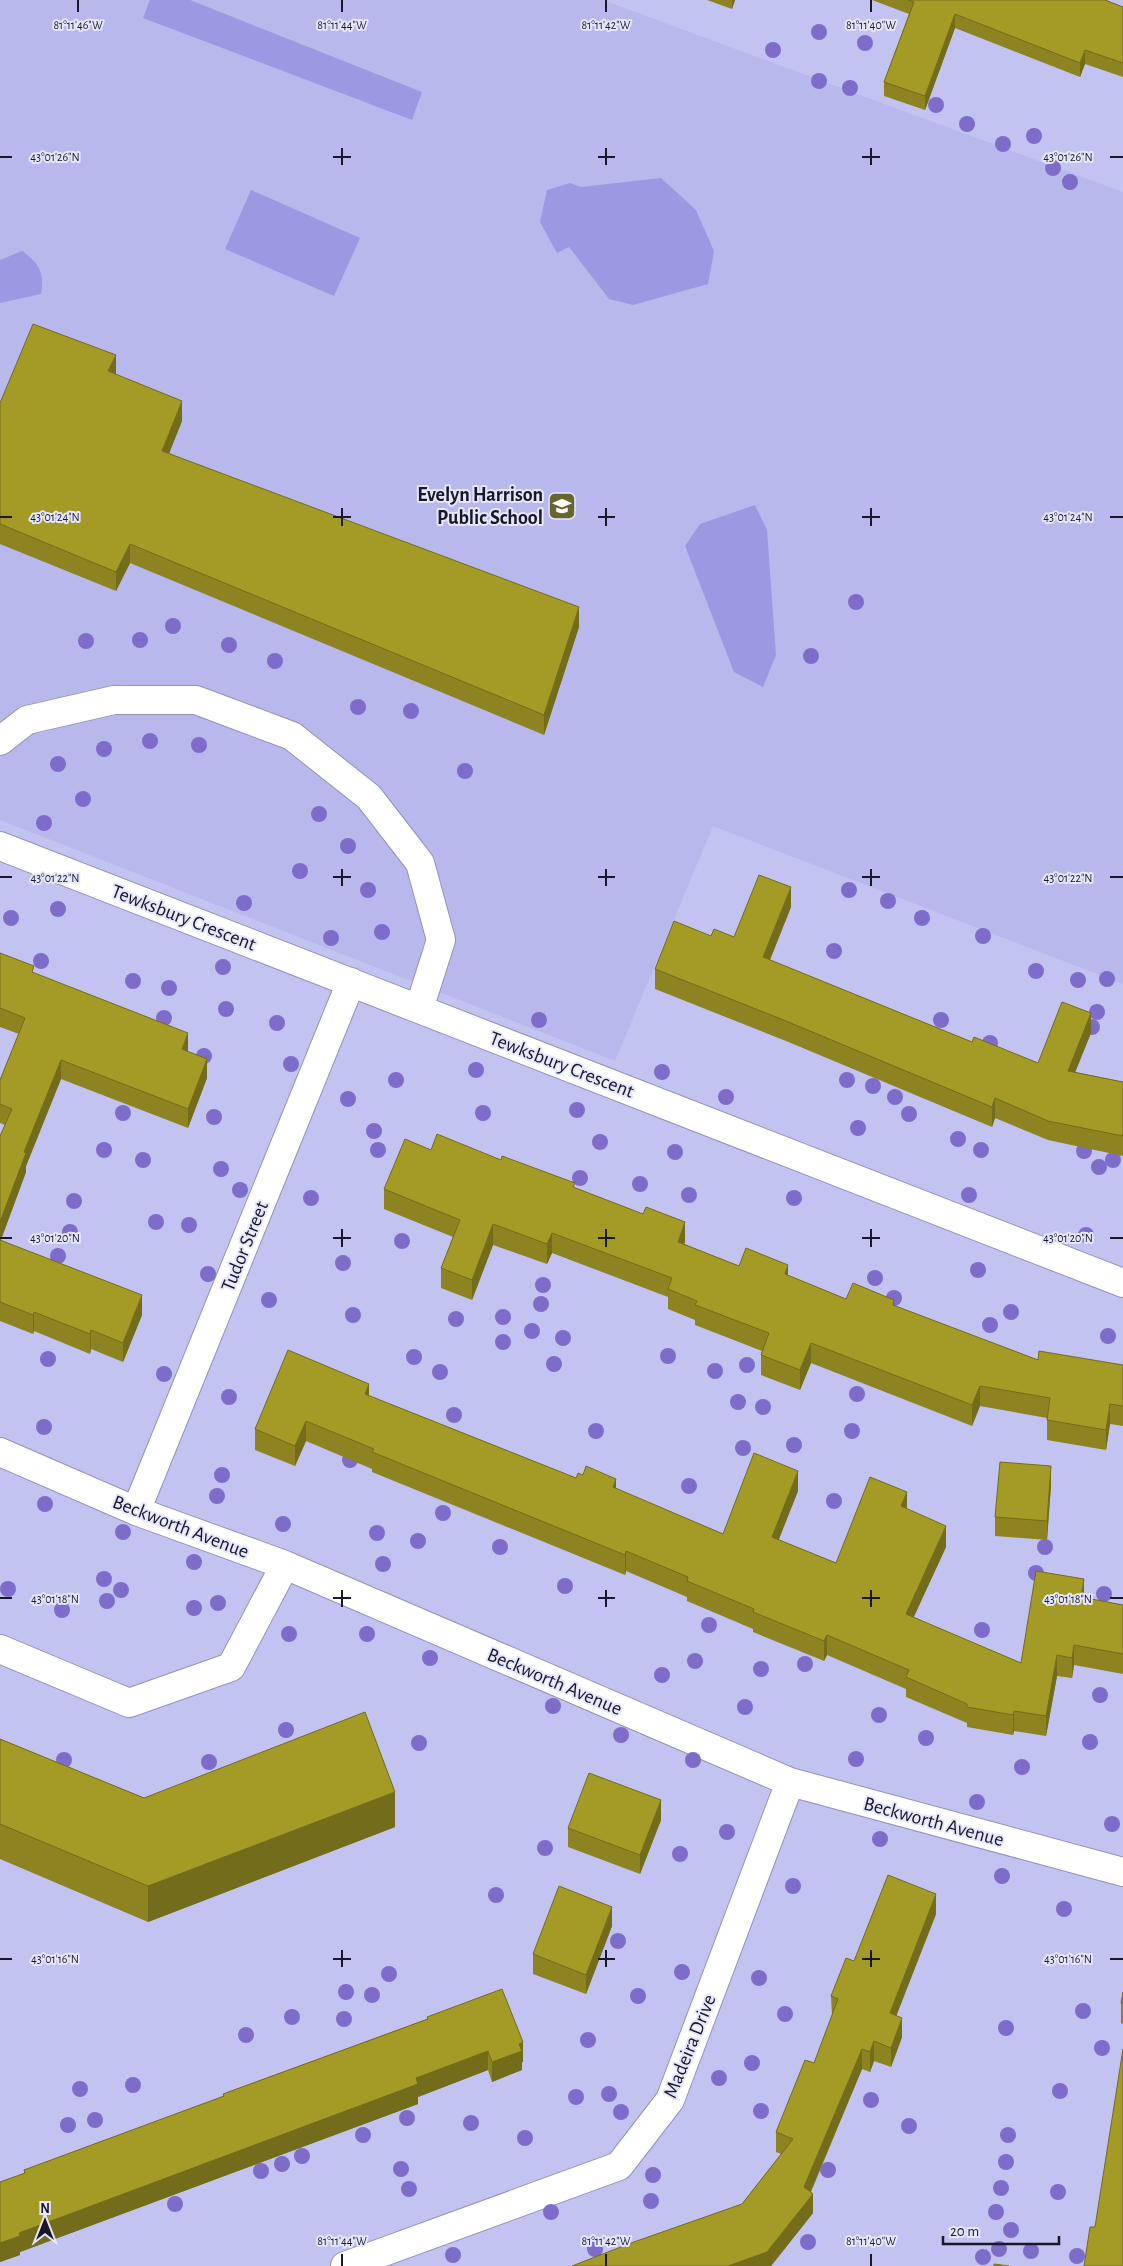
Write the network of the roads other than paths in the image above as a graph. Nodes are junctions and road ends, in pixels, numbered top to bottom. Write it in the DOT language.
graph roads {
  1 [pos="0,741"];
  2 [pos="0,846"];
  3 [pos="351,982"];
  4 [pos="419,1009"];
  5 [pos="1123,1283"];
  6 [pos="0,1452"];
  7 [pos="136,1510"];
  8 [pos="285,1565"];
  9 [pos="0,1649"];
  10 [pos="790,1782"];
  11 [pos="1123,1872"];
  12 [pos="345,2266"];
  1 -- 4 [label="street"];
  2 -- 3 [label="street, Tewksbury Crescent"];
  3 -- 4 [label="street, Tewksbury Crescent"];
  3 -- 7 [label="street, Tudor Street"];
  4 -- 5 [label="street, Tewksbury Crescent"];
  6 -- 7 [label="street, Beckworth Avenue"];
  7 -- 8 [label="street, Beckworth Avenue"];
  8 -- 9 [label="street"];
  8 -- 10 [label="street, Beckworth Avenue"];
  10 -- 11 [label="street, Beckworth Avenue"];
  10 -- 12 [label="street, Madeira Drive"];
}
